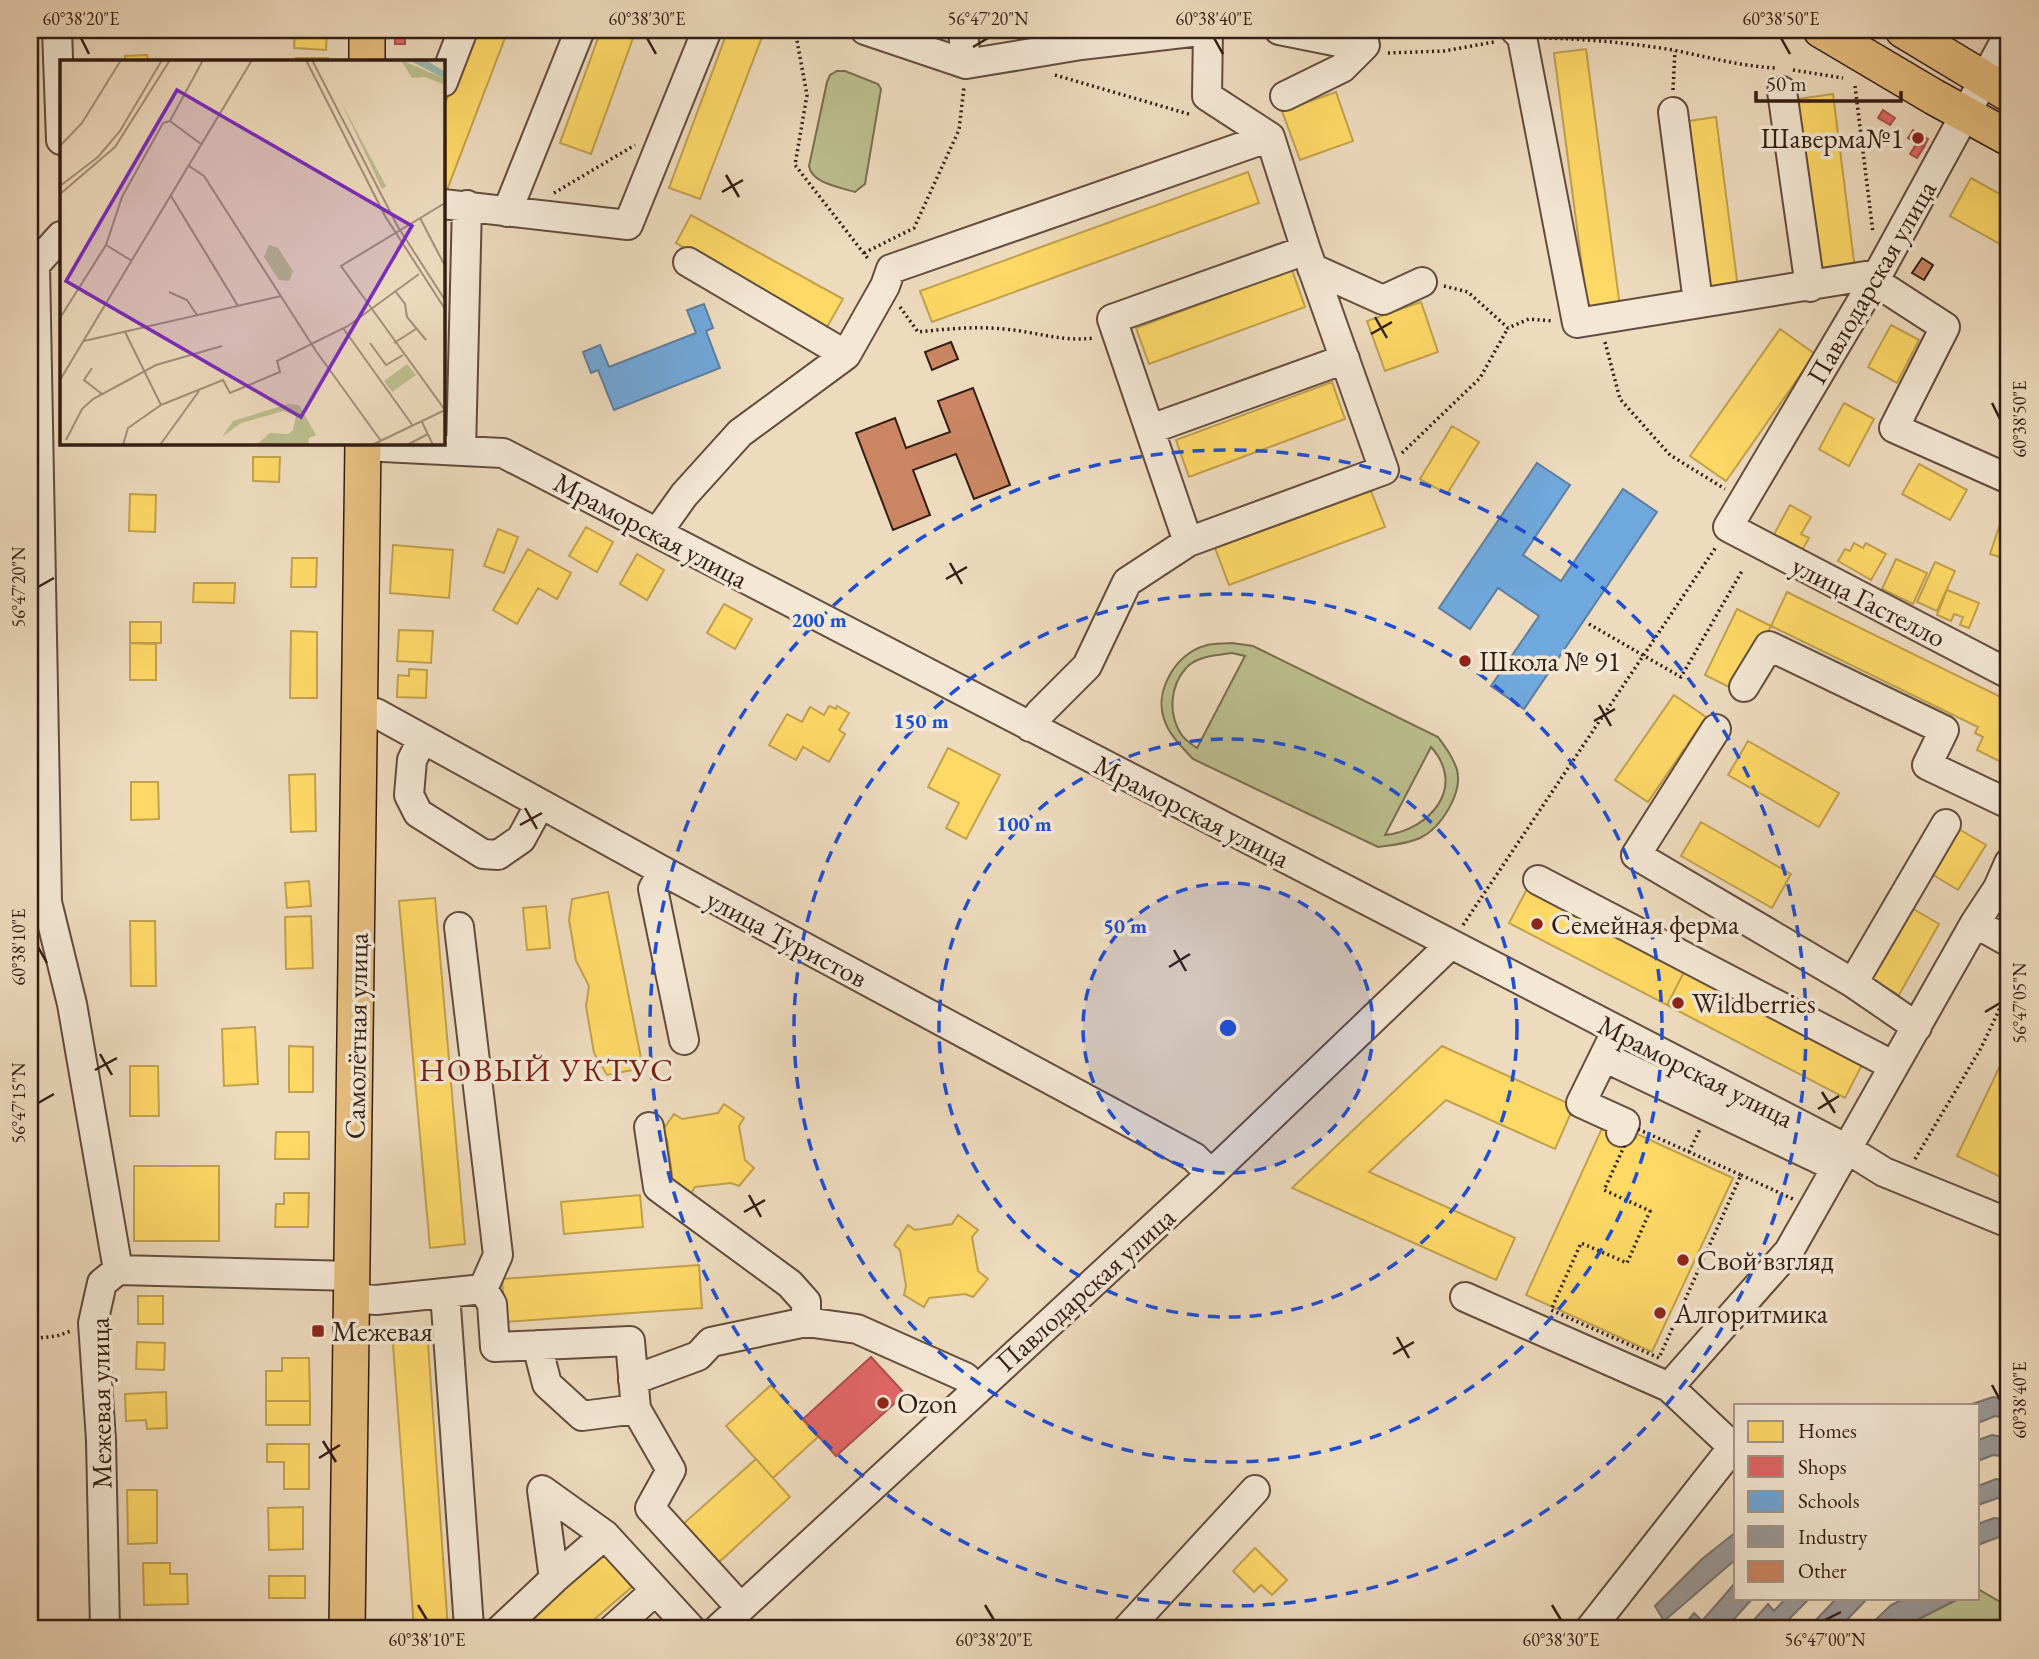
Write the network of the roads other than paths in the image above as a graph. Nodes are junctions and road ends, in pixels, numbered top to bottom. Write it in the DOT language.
graph roads {
  1 [pos="57,30"];
  2 [pos="368,30"];
  3 [pos="463,30"];
  4 [pos="580,30"];
  5 [pos="707,30"];
  6 [pos="865,30"];
  7 [pos="963,30"];
  8 [pos="1208,30"];
  9 [pos="1279,30"];
  10 [pos="1515,30"];
  11 [pos="1822,30"];
  12 [pos="1903,30"];
  13 [pos="2009,34"];
  14 [pos="1080,37"];
  15 [pos="367,60"];
  16 [pos="966,64"];
  17 [pos="444,79"];
  18 [pos="1997,87"];
  19 [pos="1782,91"];
  20 [pos="1285,96"];
  21 [pos="60,112"];
  22 [pos="1673,112"];
  23 [pos="1967,114"];
  24 [pos="1270,137"];
  25 [pos="2009,138"];
  26 [pos="455,204"];
  27 [pos="507,212"];
  28 [pos="60,237"];
  29 [pos="1309,259"];
  30 [pos="688,262"];
  31 [pos="1876,278"];
  32 [pos="1422,282"];
  33 [pos="1810,287"];
  34 [pos="1698,302"];
  35 [pos="846,355"];
  36 [pos="1345,359"];
  37 [pos="1151,429"];
  38 [pos="363,444"];
  39 [pos="461,451"];
  40 [pos="2009,479"];
  41 [pos="1728,527"];
  42 [pos="657,533"];
  43 [pos="1188,542"];
  44 [pos="2009,674"];
  45 [pos="1744,687"];
  46 [pos="360,713"];
  47 [pos="1030,727"];
  48 [pos="1716,729"];
  49 [pos="422,740"];
  50 [pos="540,804"];
  51 [pos="2009,804"];
  52 [pos="1946,824"];
  53 [pos="663,872"];
  54 [pos="1538,880"];
  55 [pos="2006,881"];
  56 [pos="1976,923"];
  57 [pos="459,927"];
  58 [pos="2009,942"];
  59 [pos="1450,945"];
  60 [pos="1853,983"];
  61 [pos="1917,1027"];
  62 [pos="1616,1030"];
  63 [pos="684,1040"];
  64 [pos="1604,1057"];
  65 [pos="1894,1066"];
  66 [pos="649,1126"];
  67 [pos="1621,1132"];
  68 [pos="1841,1158"];
  69 [pos="1211,1174"];
  70 [pos="2009,1223"];
  71 [pos="118,1270"];
  72 [pos="353,1287"];
  73 [pos="483,1289"];
  74 [pos="445,1293"];
  75 [pos="1465,1297"];
  76 [pos="806,1322"];
  77 [pos="537,1345"];
  78 [pos="633,1380"];
  79 [pos="1670,1387"];
  80 [pos="976,1389"];
  81 [pos="636,1409"];
  82 [pos="1255,1490"];
  83 [pos="605,1535"];
  84 [pos="554,1579"];
  85 [pos="655,1591"];
  86 [pos="741,1608"];
  87 [pos="105,1629"];
  88 [pos="347,1629"];
  89 [pos="466,1629"];
  90 [pos="501,1629"];
  91 [pos="612,1629"];
  92 [pos="691,1629"];
  93 [pos="718,1629"];
  94 [pos="1127,1629"];
  95 [pos="1590,1629"];
  1 -- 21 [label="street"];
  2 -- 15 [label="main road"];
  3 -- 17 [label="street"];
  4 -- 27 [label="street"];
  5 -- 27 [label="street"];
  6 -- 16 [label="street"];
  7 -- 16 [label="street"];
  8 -- 14 [label="street"];
  8 -- 24 [label="street"];
  9 -- 20 [label="street"];
  10 -- 34 [label="street"];
  11 -- 23 [label="main road"];
  12 -- 18 [label="main road"];
  13 -- 18 [label="street, Павлодарская улица"];
  14 -- 16 [label="street"];
  18 -- 23 [label="street, Павлодарская улица"];
  19 -- 33 [label="street"];
  22 -- 34 [label="street"];
  23 -- 25 [label="main road"];
  23 -- 31 [label="street, Павлодарская улица"];
  24 -- 29 [label="street"];
  24 -- 35 [label="street"];
  26 -- 27 [label="street"];
  26 -- 39 [label="street"];
  28 -- 71 [label="street"];
  29 -- 32 [label="street"];
  29 -- 36 [label="street"];
  29 -- 37 [label="street"];
  30 -- 35 [label="street"];
  31 -- 33 [label="street"];
  31 -- 40 [label="street"];
  31 -- 41 [label="street, Павлодарская улица"];
  33 -- 34 [label="street"];
  35 -- 42 [label="street"];
  36 -- 37 [label="street"];
  36 -- 43 [label="street"];
  37 -- 43 [label="street"];
  38 -- 39 [label="street, Мраморская улица"];
  38 -- 46 [label="main road, Самолётная улица"];
  39 -- 42 [label="street, Мраморская улица"];
  41 -- 44 [label="street, улица Гастелло"];
  42 -- 47 [label="street, Мраморская улица"];
  43 -- 47 [label="street"];
  45 -- 51 [label="street"];
  46 -- 49 [label="street, улица Туристов"];
  46 -- 72 [label="main road, Самолётная улица"];
  47 -- 59 [label="street, Мраморская улица"];
  48 -- 60 [label="street"];
  49 -- 50 [label="street, улица Туристов"];
  49 -- 50 [label="street"];
  50 -- 53 [label="street, улица Туристов"];
  52 -- 60 [label="street"];
  53 -- 63 [label="street"];
  53 -- 69 [label="street, улица Туристов"];
  54 -- 65 [label="street"];
  55 -- 56 [label="street"];
  56 -- 58 [label="street"];
  56 -- 61 [label="street"];
  57 -- 73 [label="street"];
  59 -- 62 [label="street, Мраморская улица"];
  59 -- 69 [label="street, Павлодарская улица"];
  60 -- 61 [label="street"];
  61 -- 65 [label="street"];
  62 -- 64 [label="street"];
  62 -- 68 [label="street, Мраморская улица"];
  64 -- 67 [label="street"];
  64 -- 68 [label="street"];
  65 -- 68 [label="street"];
  66 -- 76 [label="street"];
  68 -- 70 [label="street, Мраморская улица"];
  68 -- 79 [label="street"];
  69 -- 80 [label="street, Павлодарская улица"];
  71 -- 72 [label="street"];
  71 -- 87 [label="street, Межевая улица"];
  72 -- 74 [label="street"];
  72 -- 88 [label="main road, Самолётная улица"];
  73 -- 74 [label="street"];
  73 -- 77 [label="street"];
  74 -- 89 [label="street"];
  75 -- 79 [label="street"];
  76 -- 78 [label="street"];
  76 -- 80 [label="street"];
  77 -- 78 [label="street"];
  77 -- 81 [label="street"];
  78 -- 81 [label="street"];
  79 -- 95 [label="street"];
  80 -- 86 [label="street, Павлодарская улица"];
  81 -- 86 [label="street"];
  82 -- 94 [label="street"];
  83 -- 84 [label="street"];
  83 -- 84 [label="street"];
  83 -- 85 [label="street"];
  84 -- 90 [label="street"];
  85 -- 91 [label="street"];
  85 -- 92 [label="street"];
  86 -- 93 [label="street, Павлодарская улица"];
}
